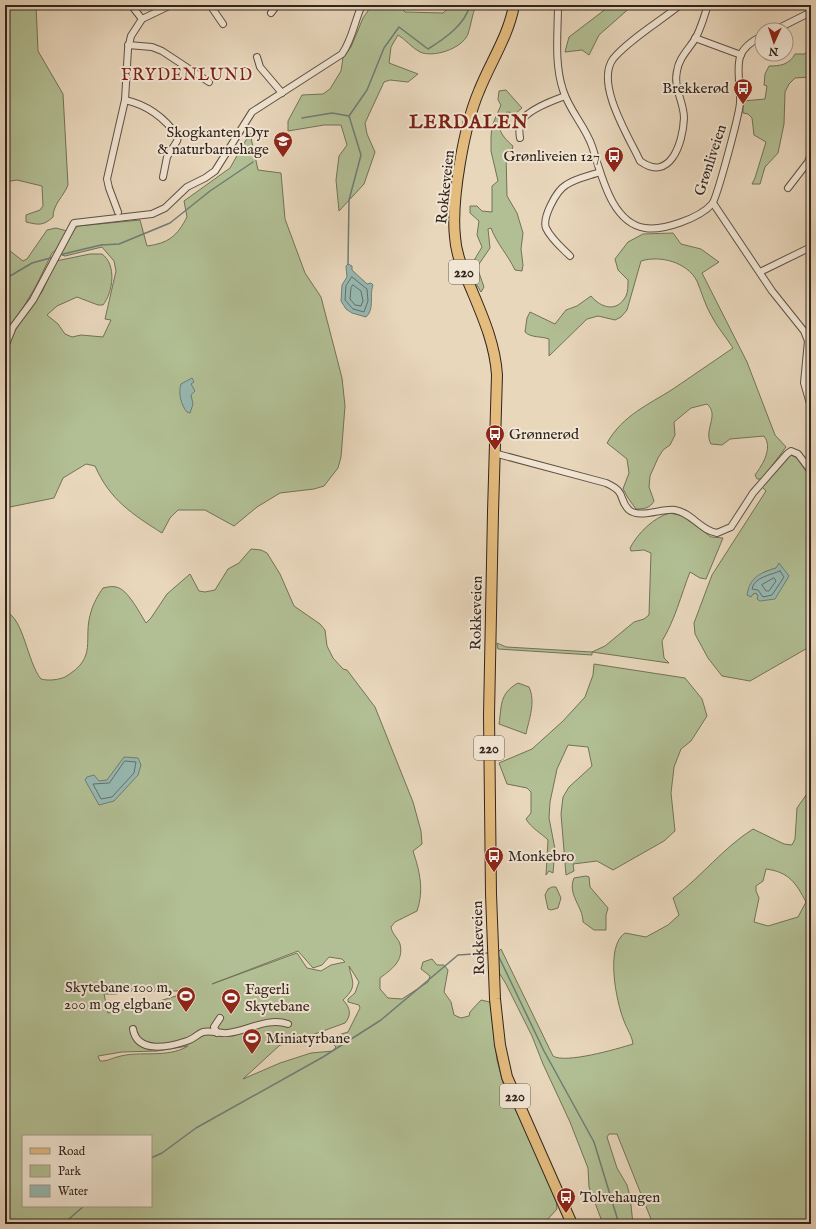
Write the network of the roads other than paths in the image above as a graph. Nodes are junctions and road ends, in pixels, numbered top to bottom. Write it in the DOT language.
graph roads {
  1 [pos="131,5"];
  2 [pos="171,5"];
  3 [pos="210,5"];
  4 [pos="277,5"];
  5 [pos="362,5"];
  6 [pos="514,5"];
  7 [pos="558,5"];
  8 [pos="680,5"];
  9 [pos="708,5"];
  10 [pos="811,12"];
  11 [pos="271,13"];
  12 [pos="142,19"];
  13 [pos="791,22"];
  14 [pos="224,24"];
  15 [pos="695,38"];
  16 [pos="754,42"];
  17 [pos="128,45"];
  18 [pos="741,55"];
  19 [pos="258,57"];
  20 [pos="209,82"];
  21 [pos="282,93"];
  22 [pos="565,96"];
  23 [pos="125,100"];
  24 [pos="520,138"];
  25 [pos="811,154"];
  26 [pos="600,172"];
  27 [pos="163,177"];
  28 [pos="788,188"];
  29 [pos="712,203"];
  30 [pos="120,215"];
  31 [pos="811,247"];
  32 [pos="570,256"];
  33 [pos="760,272"];
  34 [pos="810,340"];
  35 [pos="5,347"];
  36 [pos="811,407"];
  37 [pos="494,453"];
  38 [pos="811,471"];
  39 [pos="220,1018"];
  40 [pos="288,1024"];
  41 [pos="133,1029"];
  42 [pos="217,1033"];
  43 [pos="572,1224"];
  1 -- 12 [label="street"];
  2 -- 12 [label="street"];
  3 -- 14 [label="street"];
  4 -- 11 [label="street"];
  5 -- 21 [label="street"];
  6 -- 37 [label="main road, Rokkeveien / 220"];
  7 -- 22 [label="street, Grønliveien"];
  8 -- 15 [label="street"];
  9 -- 15 [label="street"];
  10 -- 13 [label="street"];
  12 -- 17 [label="street"];
  15 -- 18 [label="street"];
  16 -- 18 [label="street"];
  17 -- 20 [label="street"];
  17 -- 23 [label="street"];
  18 -- 29 [label="street, Grønliveien"];
  19 -- 21 [label="street"];
  21 -- 30 [label="street"];
  22 -- 24 [label="street"];
  22 -- 26 [label="street, Grønliveien"];
  23 -- 27 [label="street"];
  23 -- 30 [label="street"];
  25 -- 28 [label="street"];
  26 -- 29 [label="street, Grønliveien"];
  26 -- 32 [label="street"];
  29 -- 33 [label="street"];
  30 -- 35 [label="street"];
  31 -- 33 [label="street"];
  33 -- 34 [label="street"];
  34 -- 36 [label="street"];
  37 -- 38 [label="street"];
  37 -- 43 [label="main road, Rokkeveien / 220"];
  39 -- 42 [label="street"];
  40 -- 42 [label="street"];
  41 -- 42 [label="street"];
}
